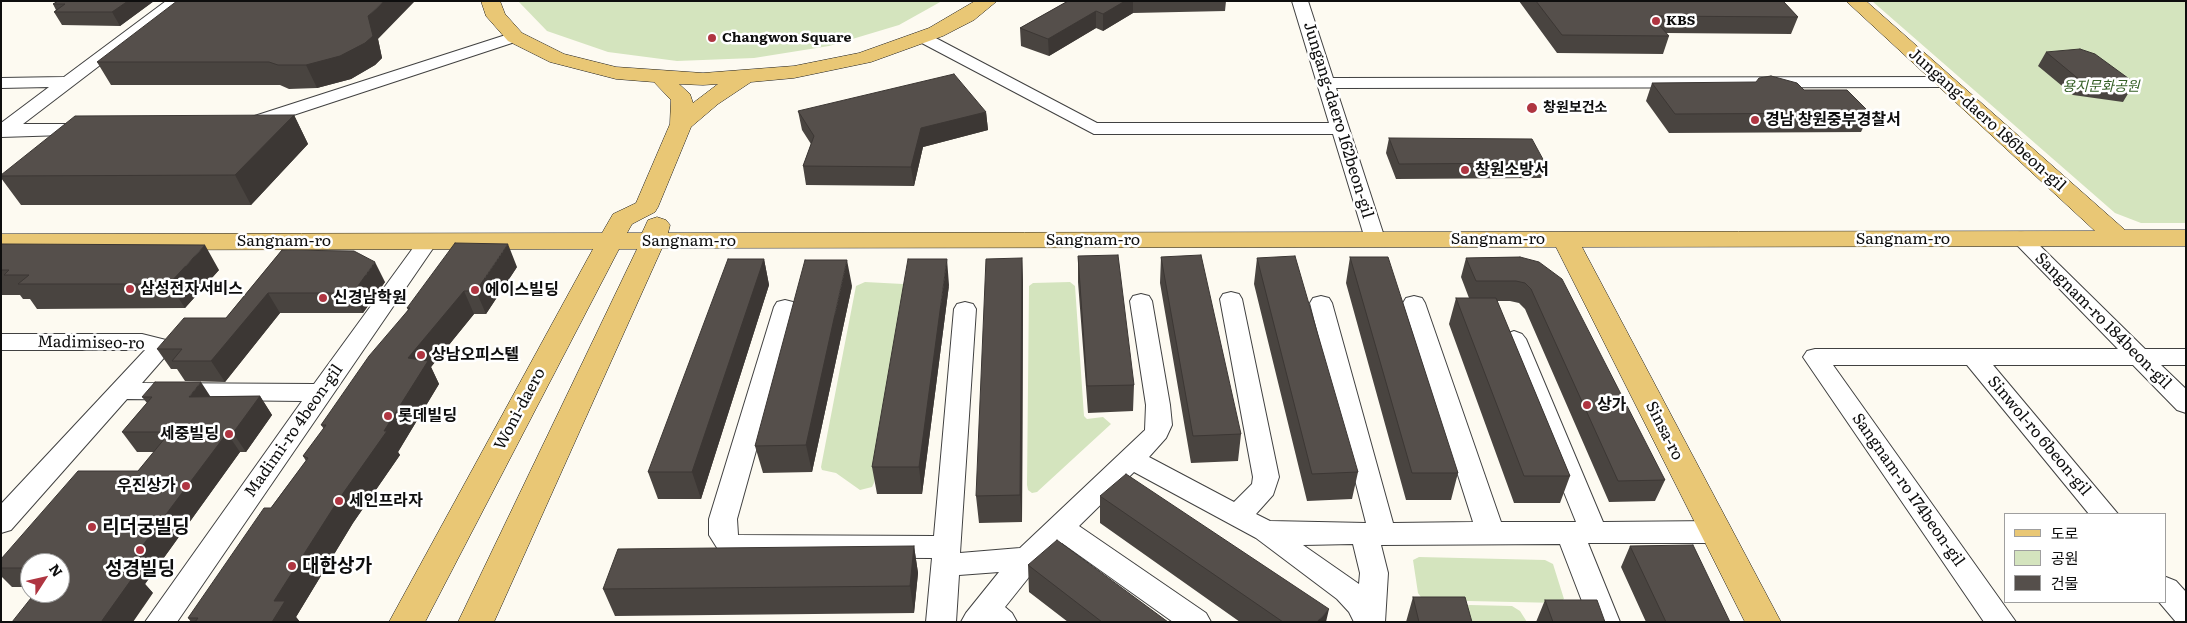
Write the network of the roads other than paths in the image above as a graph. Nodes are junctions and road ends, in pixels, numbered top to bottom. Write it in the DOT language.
graph roads {
  1 [pos="176,1"];
  2 [pos="490,1"];
  3 [pos="988,1"];
  4 [pos="1300,1"];
  5 [pos="1855,1"];
  6 [pos="515,37"];
  7 [pos="924,38"];
  8 [pos="744,77"];
  9 [pos="662,78"];
  10 [pos="68,82"];
  11 [pos="1945,82"];
  12 [pos="1,83"];
  13 [pos="1325,83"];
  14 [pos="681,124"];
  15 [pos="223,128"];
  16 [pos="1340,129"];
  17 [pos="103,130"];
  18 [pos="2,131"];
  19 [pos="646,207"];
  20 [pos="2021,238"];
  21 [pos="2118,238"];
  22 [pos="2186,238"];
  23 [pos="1565,239"];
  24 [pos="1375,240"];
  25 [pos="428,241"];
  26 [pos="610,241"];
  27 [pos="653,241"];
  28 [pos="1,242"];
  29 [pos="1231,299"];
  30 [pos="1142,301"];
  31 [pos="1321,303"];
  32 [pos="1414,303"];
  33 [pos="785,307"];
  34 [pos="965,309"];
  35 [pos="1514,339"];
  36 [pos="1,342"];
  37 [pos="2139,357"];
  38 [pos="2186,357"];
  39 [pos="1816,358"];
  40 [pos="1973,358"];
  41 [pos="122,391"];
  42 [pos="321,393"];
  43 [pos="2186,404"];
  44 [pos="1132,459"];
  45 [pos="2103,513"];
  46 [pos="1,522"];
  47 [pos="1249,523"];
  48 [pos="1060,527"];
  49 [pos="1716,532"];
  50 [pos="1491,534"];
  51 [pos="1582,534"];
  52 [pos="1374,535"];
  53 [pos="947,556"];
  54 [pos="1027,559"];
  55 [pos="2167,590"];
  56 [pos="2186,613"];
  57 [pos="988,618"];
  58 [pos="160,622"];
  59 [pos="406,622"];
  60 [pos="476,622"];
  61 [pos="941,622"];
  62 [pos="1196,622"];
  63 [pos="1369,622"];
  64 [pos="1605,622"];
  65 [pos="1763,622"];
  66 [pos="2001,622"];
  1 -- 10 [label="street"];
  2 -- 6 [label="main road"];
  3 -- 7 [label="main road"];
  4 -- 13 [label="street, Jungang-daero 162beon-gil"];
  5 -- 11 [label="main road, Jungang-daero 186beon-gil"];
  6 -- 9 [label="main road"];
  6 -- 15 [label="street"];
  7 -- 8 [label="main road"];
  7 -- 16 [label="street"];
  8 -- 9 [label="main road"];
  8 -- 14 [label="main road"];
  9 -- 14 [label="main road"];
  10 -- 12 [label="street"];
  10 -- 18 [label="street"];
  11 -- 13 [label="street"];
  11 -- 21 [label="main road, Jungang-daero 186beon-gil"];
  13 -- 16 [label="street, Jungang-daero 162beon-gil"];
  14 -- 19 [label="main road"];
  16 -- 24 [label="street, Jungang-daero 162beon-gil"];
  17 -- 18 [label="street"];
  19 -- 26 [label="main road, Woni-daero"];
  19 -- 27 [label="main road"];
  20 -- 21 [label="main road, Sangnam-ro"];
  20 -- 23 [label="main road, Sangnam-ro"];
  20 -- 37 [label="street, Sangnam-ro 184beon-gil"];
  21 -- 22 [label="main road, Sangnam-ro"];
  23 -- 24 [label="main road, Sangnam-ro"];
  23 -- 49 [label="main road, Sinsa-ro"];
  24 -- 27 [label="main road, Sangnam-ro"];
  25 -- 26 [label="main road, Sangnam-ro"];
  25 -- 28 [label="main road, Sangnam-ro"];
  25 -- 42 [label="street, Madimi-ro 4beon-gil"];
  26 -- 27 [label="main road, Sangnam-ro"];
  26 -- 59 [label="main road, Woni-daero"];
  27 -- 60 [label="main road"];
  29 -- 47 [label="street"];
  30 -- 44 [label="street"];
  31 -- 52 [label="street"];
  32 -- 50 [label="street"];
  33 -- 53 [label="street"];
  34 -- 53 [label="street"];
  35 -- 51 [label="street"];
  36 -- 41 [label="street, Madimiseo-ro"];
  37 -- 38 [label="street, Sinwol-ro 6beon-gil"];
  37 -- 40 [label="street, Sinwol-ro 6beon-gil"];
  37 -- 43 [label="street, Sangnam-ro 184beon-gil"];
  39 -- 40 [label="street, Sinwol-ro 6beon-gil"];
  39 -- 66 [label="street, Sangnam-ro 174beon-gil"];
  40 -- 45 [label="street, Sinwol-ro 6beon-gil"];
  41 -- 42 [label="street"];
  41 -- 46 [label="street"];
  42 -- 58 [label="street, Madimi-ro 4beon-gil"];
  44 -- 47 [label="street"];
  44 -- 48 [label="street"];
  47 -- 52 [label="street"];
  47 -- 63 [label="street"];
  48 -- 54 [label="street"];
  48 -- 62 [label="street"];
  49 -- 51 [label="street"];
  49 -- 65 [label="main road, Sinsa-ro"];
  50 -- 51 [label="street"];
  50 -- 52 [label="street"];
  51 -- 64 [label="street"];
  52 -- 63 [label="street"];
  53 -- 54 [label="street"];
  53 -- 61 [label="street"];
  54 -- 57 [label="street"];
  55 -- 56 [label="street"];
}
